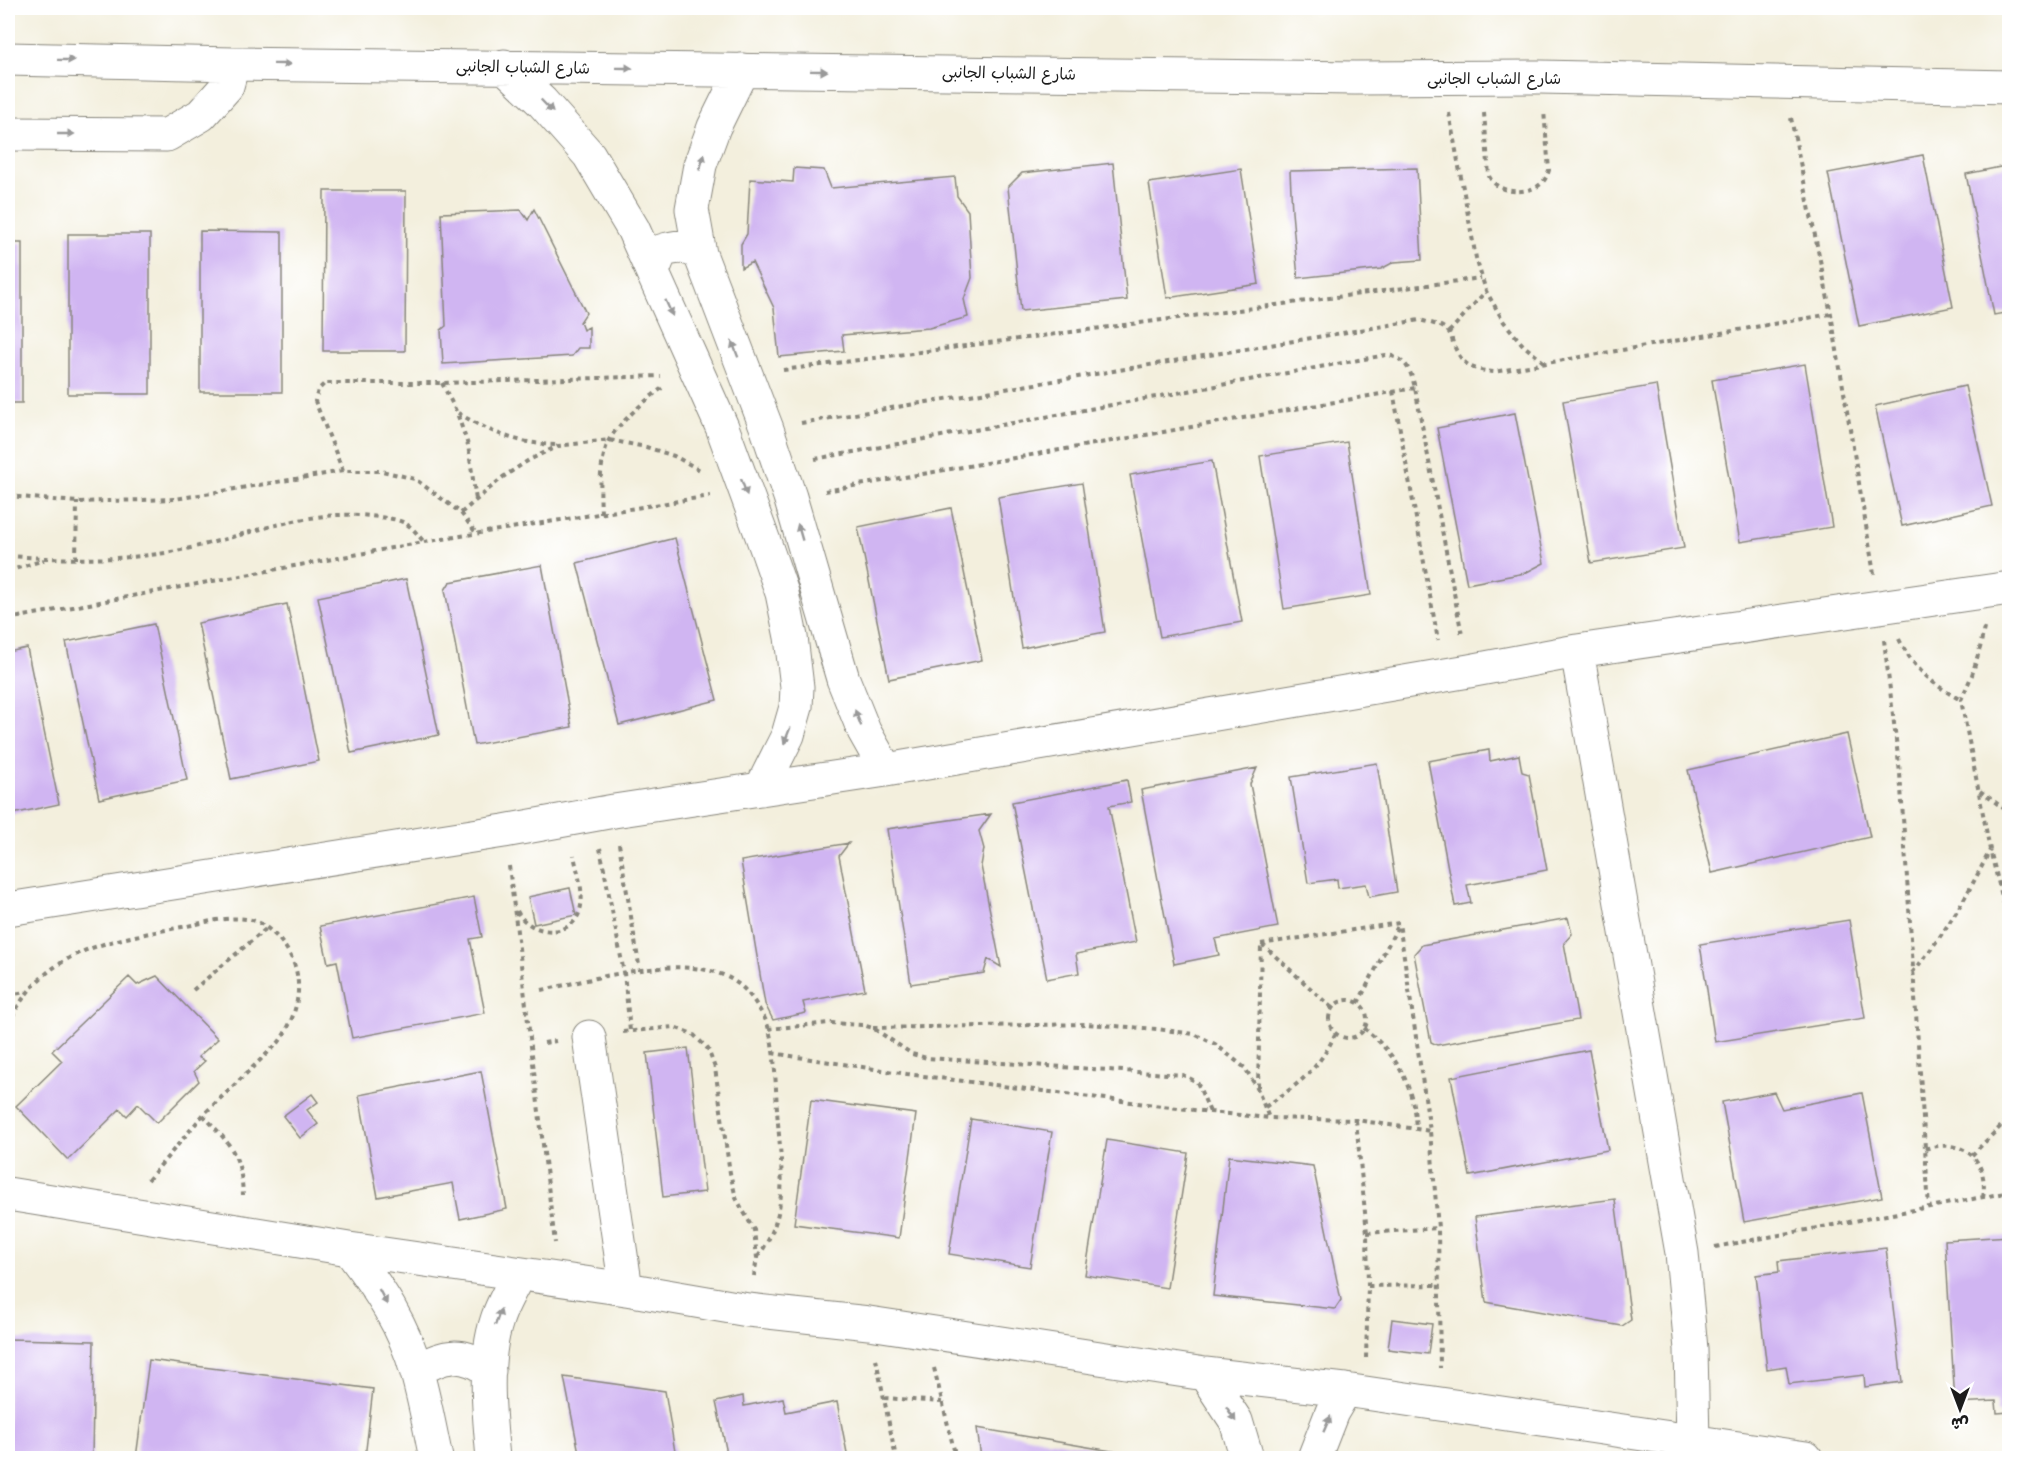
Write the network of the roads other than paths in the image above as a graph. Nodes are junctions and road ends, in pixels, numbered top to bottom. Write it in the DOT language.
graph roads {
  1 [pos="8,59"];
  2 [pos="232,64"];
  3 [pos="504,66"];
  4 [pos="742,70"];
  5 [pos="2010,87"];
  6 [pos="8,134"];
  7 [pos="700,254"];
  8 [pos="652,271"];
  9 [pos="1997,590"];
  10 [pos="1577,651"];
  11 [pos="843,679"];
  12 [pos="797,687"];
  13 [pos="886,770"];
  14 [pos="761,789"];
  15 [pos="8,909"];
  16 [pos="589,1037"];
  17 [pos="8,1194"];
  18 [pos="350,1249"];
  19 [pos="519,1274"];
  20 [pos="626,1289"];
  21 [pos="417,1371"];
  22 [pos="489,1371"];
  23 [pos="1205,1374"];
  24 [pos="1355,1392"];
  25 [pos="1693,1442"];
  26 [pos="436,1458"];
  27 [pos="494,1458"];
  28 [pos="1247,1458"];
  29 [pos="1314,1458"];
  30 [pos="1806,1458"];
  1 -- 2 [label="street, شارع الشباب الجانبى, one-way"];
  2 -- 3 [label="street, شارع الشباب الجانبى, one-way"];
  6 -- 2 [label="street, one-way"];
  3 -- 4 [label="street, شارع الشباب الجانبى, one-way"];
  3 -- 8 [label="street, one-way"];
  4 -- 5 [label="street, شارع الشباب الجانبى, one-way"];
  7 -- 4 [label="street, one-way"];
  7 -- 8 [label="street"];
  11 -- 7 [label="street, one-way"];
  8 -- 12 [label="street, one-way"];
  9 -- 10 [label="street"];
  10 -- 13 [label="street"];
  10 -- 25 [label="street"];
  11 -- 12 [label="street"];
  13 -- 11 [label="street, one-way"];
  12 -- 14 [label="street, one-way"];
  13 -- 14 [label="street"];
  14 -- 15 [label="street"];
  16 -- 20 [label="street"];
  17 -- 18 [label="street"];
  18 -- 19 [label="street"];
  18 -- 21 [label="street, one-way"];
  19 -- 20 [label="street"];
  22 -- 19 [label="street, one-way"];
  20 -- 23 [label="street"];
  21 -- 22 [label="street"];
  21 -- 26 [label="street"];
  22 -- 27 [label="street"];
  23 -- 24 [label="street"];
  23 -- 28 [label="street, one-way"];
  24 -- 25 [label="street"];
  29 -- 24 [label="street, one-way"];
  25 -- 30 [label="street"];
}
